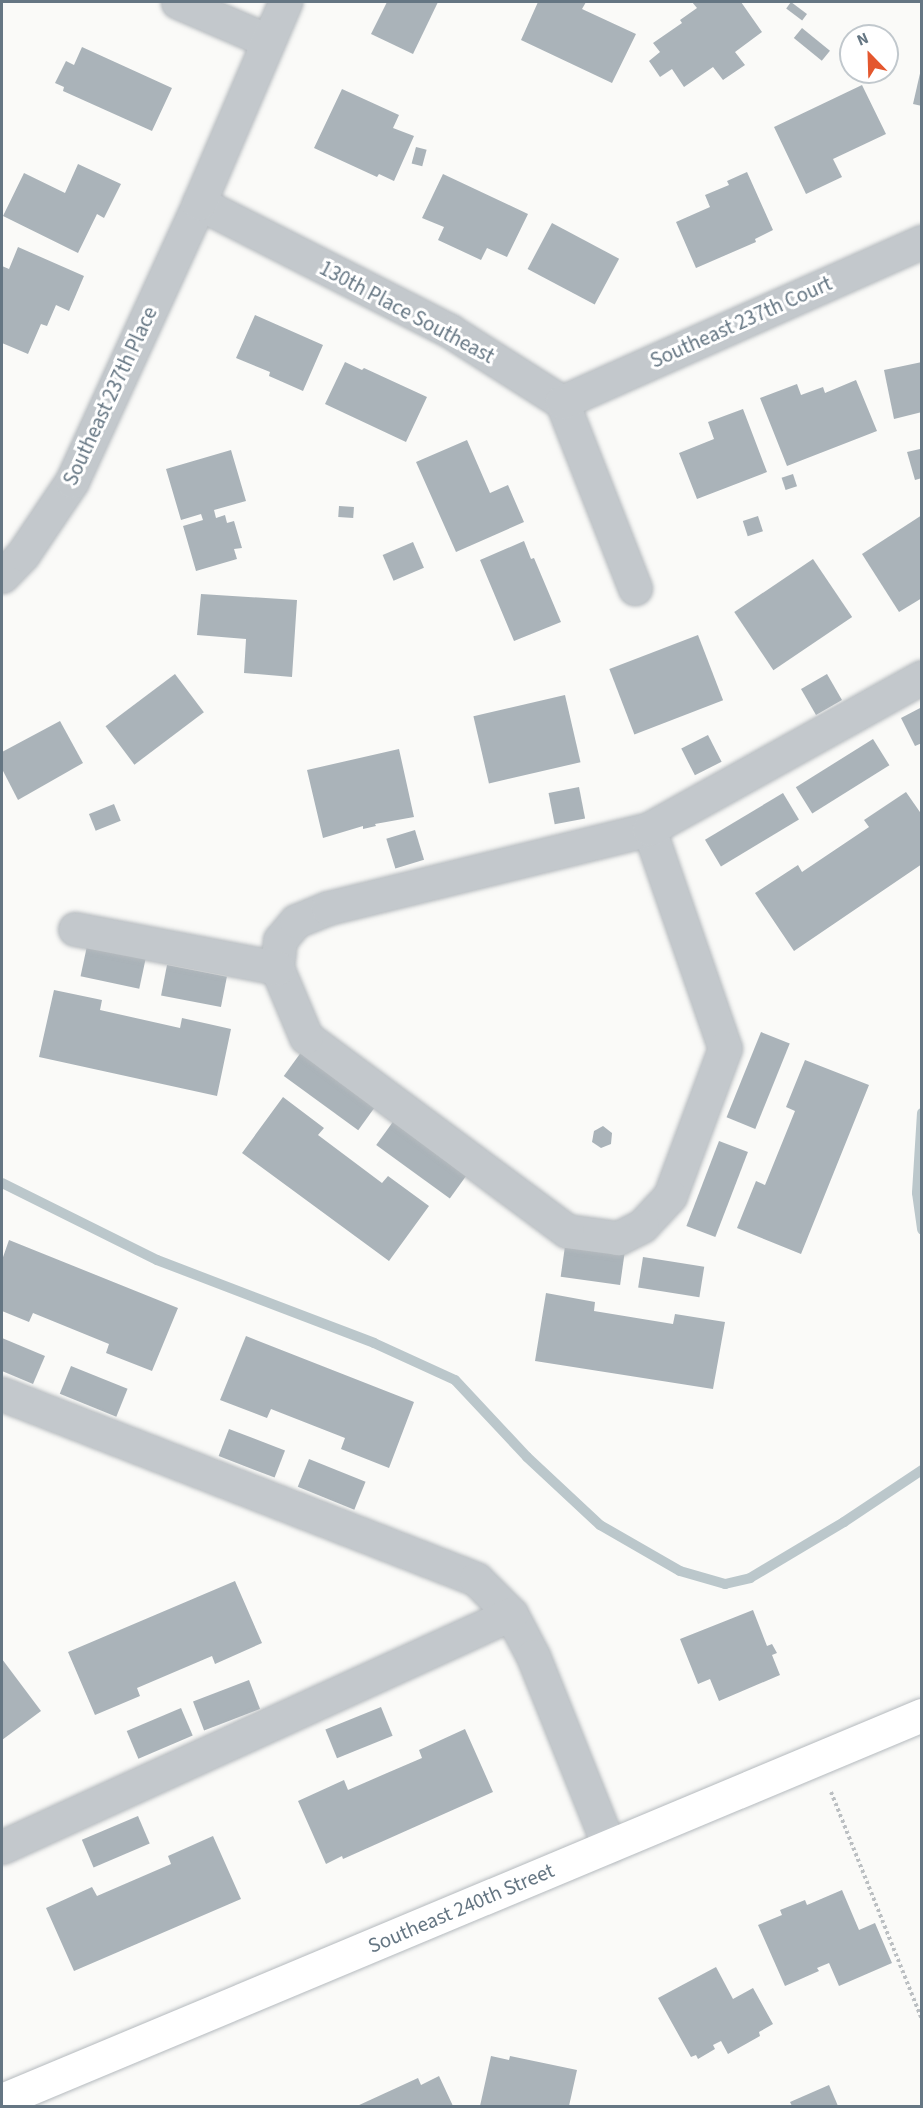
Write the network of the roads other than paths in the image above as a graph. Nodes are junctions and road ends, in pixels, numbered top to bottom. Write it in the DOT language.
graph roads {
  1 [pos="178,2"];
  2 [pos="285,2"];
  3 [pos="268,41"];
  4 [pos="199,203"];
  5 [pos="921,242"];
  6 [pos="562,402"];
  7 [pos="2,576"];
  8 [pos="635,588"];
  9 [pos="921,677"];
  10 [pos="649,829"];
  11 [pos="75,929"];
  12 [pos="277,968"];
  13 [pos="2,1394"];
  14 [pos="511,1614"];
  15 [pos="921,1715"];
  16 [pos="609,1846"];
  17 [pos="2,1847"];
  18 [pos="2,2100"];
  1 -- 3 [label="street"];
  2 -- 3 [label="street, Southeast 237th Place"];
  3 -- 4 [label="street, Southeast 237th Place"];
  4 -- 6 [label="street, 130th Place Southeast"];
  4 -- 7 [label="street, Southeast 237th Place"];
  5 -- 6 [label="street, Southeast 237th Court"];
  6 -- 8 [label="street"];
  9 -- 10 [label="street"];
  10 -- 12 [label="street"];
  10 -- 12 [label="street"];
  11 -- 12 [label="street"];
  13 -- 14 [label="street"];
  14 -- 16 [label="street"];
  14 -- 17 [label="street"];
  15 -- 16 [label="main road, Southeast 240th Street"];
  16 -- 18 [label="main road, Southeast 240th Street"];
}
